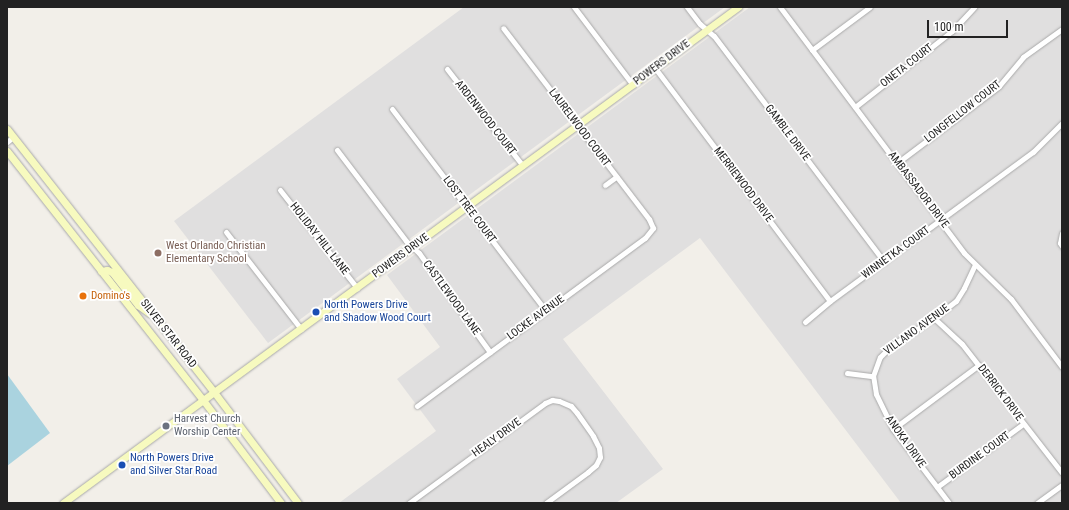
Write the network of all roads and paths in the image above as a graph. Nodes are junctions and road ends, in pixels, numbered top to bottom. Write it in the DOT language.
graph roads {
  1 [pos="574,7"];
  2 [pos="687,7"];
  3 [pos="738,7"];
  4 [pos="780,7"];
  5 [pos="870,7"];
  6 [pos="974,7"];
  7 [pos="503,28"];
  8 [pos="1062,29"];
  9 [pos="707,30"];
  10 [pos="812,50"];
  11 [pos="655,68"];
  12 [pos="447,69"];
  13 [pos="634,85"];
  14 [pos="855,107"];
  15 [pos="392,109"];
  16 [pos="1062,123"];
  17 [pos="578,126"];
  18 [pos="7,129"];
  19 [pos="13,137"];
  20 [pos="7,142"];
  21 [pos="337,150"];
  22 [pos="7,151"];
  23 [pos="897,163"];
  24 [pos="522,166"];
  25 [pos="616,177"];
  26 [pos="605,186"];
  27 [pos="280,190"];
  28 [pos="467,207"];
  29 [pos="941,220"];
  30 [pos="653,228"];
  31 [pos="226,232"];
  32 [pos="1062,233"];
  33 [pos="1061,244"];
  34 [pos="412,247"];
  35 [pos="884,262"];
  36 [pos="975,264"];
  37 [pos="101,271"];
  38 [pos="357,288"];
  39 [pos="830,301"];
  40 [pos="546,311"];
  41 [pos="155,317"];
  42 [pos="934,318"];
  43 [pos="805,322"];
  44 [pos="301,329"];
  45 [pos="490,352"];
  46 [pos="979,365"];
  47 [pos="1062,367"];
  48 [pos="847,373"];
  49 [pos="873,376"];
  50 [pos="214,392"];
  51 [pos="203,400"];
  52 [pos="417,406"];
  53 [pos="1023,424"];
  54 [pos="893,429"];
  55 [pos="1062,472"];
  56 [pos="1062,485"];
  57 [pos="937,487"];
  58 [pos="63,503"];
  59 [pos="281,503"];
  60 [pos="298,503"];
  61 [pos="409,503"];
  62 [pos="546,503"];
  63 [pos="949,503"];
  64 [pos="1037,503"];
  1 -- 13 [label="street"];
  2 -- 9 [label="street, GAMBLE DRIVE"];
  3 -- 9 [label="main road, POWERS DRIVE"];
  4 -- 10 [label="street, AMBASSADOR DRIVE"];
  5 -- 10 [label="street"];
  6 -- 14 [label="street, ONETA COURT"];
  7 -- 17 [label="street, LAURELWOOD COURT"];
  8 -- 23 [label="street, LONGFELLOW COURT"];
  9 -- 11 [label="main road, POWERS DRIVE"];
  9 -- 35 [label="street, GAMBLE DRIVE"];
  10 -- 14 [label="street, AMBASSADOR DRIVE"];
  11 -- 13 [label="main road, POWERS DRIVE"];
  11 -- 39 [label="street, MERRIEWOOD DRIVE"];
  12 -- 24 [label="street, ARDENWOOD COURT"];
  13 -- 17 [label="main road, POWERS DRIVE"];
  14 -- 23 [label="street, AMBASSADOR DRIVE"];
  15 -- 28 [label="street, LOST TREE COURT"];
  16 -- 29 [label="street, WINNETKA COURT"];
  17 -- 24 [label="main road, POWERS DRIVE"];
  17 -- 25 [label="street, LAURELWOOD COURT"];
  18 -- 19 [label="main road, SILVER STAR ROAD"];
  19 -- 20 [label="street"];
  19 -- 41 [label="main road, SILVER STAR ROAD"];
  21 -- 34 [label="street, CASTLEWOOD LANE"];
  22 -- 37 [label="main road, SILVER STAR ROAD"];
  23 -- 29 [label="street, AMBASSADOR DRIVE"];
  24 -- 28 [label="main road, POWERS DRIVE"];
  25 -- 26 [label="street"];
  25 -- 30 [label="street, LAURELWOOD COURT"];
  27 -- 38 [label="street, HOLIDAY HILL LANE"];
  28 -- 34 [label="main road, POWERS DRIVE"];
  28 -- 40 [label="street, LOST TREE COURT"];
  29 -- 35 [label="street, WINNETKA COURT"];
  29 -- 36 [label="street, AMBASSADOR DRIVE"];
  30 -- 40 [label="street, LOCKE AVENUE"];
  31 -- 44 [label="street"];
  32 -- 33 [label="street"];
  34 -- 38 [label="main road, POWERS DRIVE"];
  34 -- 45 [label="street, CASTLEWOOD LANE"];
  35 -- 39 [label="street, WINNETKA COURT"];
  36 -- 42 [label="street, VILLANO AVENUE"];
  36 -- 47 [label="street, AMBASSADOR DRIVE"];
  37 -- 41 [label="main road"];
  37 -- 51 [label="main road, SILVER STAR ROAD"];
  38 -- 44 [label="main road, POWERS DRIVE"];
  39 -- 43 [label="street, WINNETKA COURT"];
  40 -- 45 [label="street, LOCKE AVENUE"];
  41 -- 50 [label="main road, SILVER STAR ROAD"];
  42 -- 46 [label="street, DERRICK DRIVE"];
  42 -- 49 [label="street, VILLANO AVENUE"];
  44 -- 50 [label="main road, POWERS DRIVE"];
  45 -- 52 [label="street, LOCKE AVENUE"];
  46 -- 53 [label="street, DERRICK DRIVE"];
  46 -- 54 [label="street"];
  48 -- 49 [label="street"];
  49 -- 54 [label="street, ANOKA DRIVE"];
  50 -- 51 [label="main road, POWERS DRIVE"];
  50 -- 60 [label="main road, SILVER STAR ROAD"];
  51 -- 58 [label="main road, POWERS DRIVE"];
  51 -- 59 [label="main road, SILVER STAR ROAD"];
  53 -- 55 [label="street, DERRICK DRIVE"];
  53 -- 57 [label="street, BURDINE COURT"];
  54 -- 57 [label="street, ANOKA DRIVE"];
  56 -- 64 [label="street"];
  57 -- 63 [label="street, ANOKA DRIVE"];
  61 -- 62 [label="street, HEALY DRIVE"];
}
